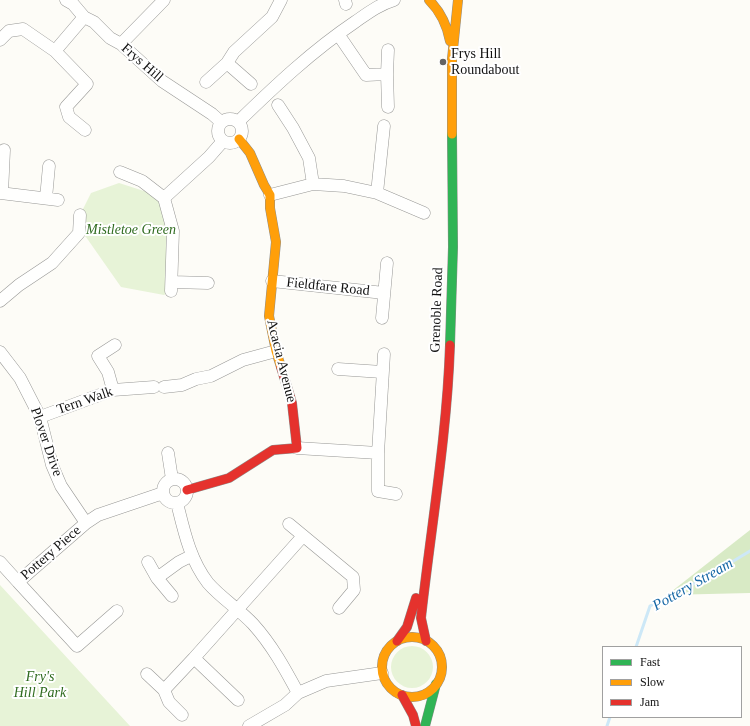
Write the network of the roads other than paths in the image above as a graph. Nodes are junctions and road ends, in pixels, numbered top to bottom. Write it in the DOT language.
graph roads {
  1 [pos="66,0"];
  2 [pos="164,0"];
  3 [pos="279,0"];
  4 [pos="394,0"];
  5 [pos="429,0"];
  6 [pos="458,0"];
  7 [pos="383,2"];
  8 [pos="84,16"];
  9 [pos="338,34"];
  10 [pos="0,40"];
  11 [pos="121,44"];
  12 [pos="388,50"];
  13 [pos="54,51"];
  14 [pos="452,59"];
  15 [pos="227,63"];
  16 [pos="387,74"];
  17 [pos="206,82"];
  18 [pos="251,84"];
  19 [pos="278,105"];
  20 [pos="388,107"];
  21 [pos="221,122"];
  22 [pos="238,122"];
  23 [pos="384,126"];
  24 [pos="85,130"];
  25 [pos="239,139"];
  26 [pos="223,141"];
  27 [pos="4,150"];
  28 [pos="48,166"];
  29 [pos="120,172"];
  30 [pos="313,184"];
  31 [pos="1,193"];
  32 [pos="377,193"];
  33 [pos="270,195"];
  34 [pos="164,198"];
  35 [pos="424,213"];
  36 [pos="80,215"];
  37 [pos="387,264"];
  38 [pos="272,281"];
  39 [pos="208,283"];
  40 [pos="384,293"];
  41 [pos="0,300"];
  42 [pos="382,318"];
  43 [pos="115,345"];
  44 [pos="276,351"];
  45 [pos="0,352"];
  46 [pos="384,354"];
  47 [pos="338,369"];
  48 [pos="382,372"];
  49 [pos="114,390"];
  50 [pos="40,417"];
  51 [pos="297,448"];
  52 [pos="168,453"];
  53 [pos="378,453"];
  54 [pos="172,479"];
  55 [pos="188,490"];
  56 [pos="163,493"];
  57 [pos="396,494"];
  58 [pos="177,504"];
  59 [pos="86,523"];
  60 [pos="289,524"];
  61 [pos="303,536"];
  62 [pos="191,556"];
  63 [pos="428,560"];
  64 [pos="0,562"];
  65 [pos="148,562"];
  66 [pos="157,578"];
  67 [pos="18,582"];
  68 [pos="172,596"];
  69 [pos="339,608"];
  70 [pos="237,609"];
  71 [pos="117,611"];
  72 [pos="397,641"];
  73 [pos="426,641"];
  74 [pos="194,658"];
  75 [pos="382,673"];
  76 [pos="148,674"];
  77 [pos="436,684"];
  78 [pos="164,690"];
  79 [pos="298,693"];
  80 [pos="402,695"];
  81 [pos="238,700"];
  82 [pos="182,715"];
  83 [pos="249,726"];
  84 [pos="416,726"];
  85 [pos="425,726"];
  1 -- 8 [label="street, Frys Hill"];
  2 -- 11 [label="street"];
  3 -- 15 [label="street"];
  4 -- 7 [label="street"];
  5 -- 14 [label="street, Grenoble Road"];
  6 -- 14 [label="street, Grenoble Road"];
  7 -- 9 [label="street"];
  8 -- 11 [label="street, Frys Hill"];
  8 -- 13 [label="street"];
  9 -- 16 [label="street"];
  9 -- 22 [label="street"];
  10 -- 13 [label="street"];
  11 -- 21 [label="street, Frys Hill"];
  12 -- 16 [label="street"];
  13 -- 24 [label="street"];
  14 -- 63 [label="street, Grenoble Road"];
  15 -- 17 [label="street"];
  15 -- 18 [label="street"];
  16 -- 20 [label="street"];
  19 -- 30 [label="street"];
  21 -- 22 [label="street"];
  21 -- 26 [label="street"];
  22 -- 25 [label="street"];
  23 -- 32 [label="street"];
  25 -- 26 [label="street"];
  25 -- 33 [label="street, Acacia Avenue"];
  26 -- 34 [label="street"];
  27 -- 31 [label="street"];
  28 -- 31 [label="street"];
  29 -- 34 [label="street"];
  30 -- 32 [label="street"];
  30 -- 33 [label="street"];
  32 -- 35 [label="street"];
  33 -- 38 [label="street, Acacia Avenue"];
  34 -- 39 [label="street"];
  36 -- 41 [label="street"];
  37 -- 40 [label="street, Fieldfare Road"];
  38 -- 40 [label="street, Fieldfare Road"];
  38 -- 44 [label="street, Acacia Avenue"];
  40 -- 42 [label="street, Fieldfare Road"];
  43 -- 49 [label="street"];
  44 -- 49 [label="street, Tern Walk"];
  44 -- 51 [label="street, Acacia Avenue"];
  45 -- 50 [label="street, Plover Drive"];
  46 -- 48 [label="street"];
  47 -- 48 [label="street"];
  48 -- 53 [label="street"];
  49 -- 50 [label="street, Tern Walk"];
  50 -- 59 [label="street, Plover Drive"];
  51 -- 53 [label="street"];
  51 -- 55 [label="street"];
  52 -- 54 [label="street"];
  53 -- 57 [label="street"];
  54 -- 55 [label="street"];
  54 -- 56 [label="street"];
  55 -- 58 [label="street"];
  56 -- 58 [label="street"];
  56 -- 59 [label="street"];
  58 -- 62 [label="street"];
  59 -- 67 [label="street, Pottery Piece"];
  60 -- 61 [label="street"];
  61 -- 69 [label="street"];
  61 -- 70 [label="street"];
  62 -- 66 [label="street"];
  62 -- 70 [label="street"];
  63 -- 72 [label="street, Grenoble Road"];
  63 -- 73 [label="street, Grenoble Road"];
  64 -- 67 [label="street, Pottery Piece"];
  65 -- 66 [label="street"];
  66 -- 68 [label="street"];
  67 -- 71 [label="street"];
  70 -- 74 [label="street"];
  70 -- 79 [label="street"];
  72 -- 73 [label="street"];
  72 -- 75 [label="street"];
  73 -- 77 [label="street"];
  74 -- 78 [label="street"];
  74 -- 81 [label="street"];
  75 -- 79 [label="street"];
  75 -- 80 [label="street"];
  76 -- 78 [label="street"];
  77 -- 80 [label="street"];
  77 -- 85 [label="street"];
  78 -- 82 [label="street"];
  79 -- 83 [label="street"];
  80 -- 84 [label="street"];
}
